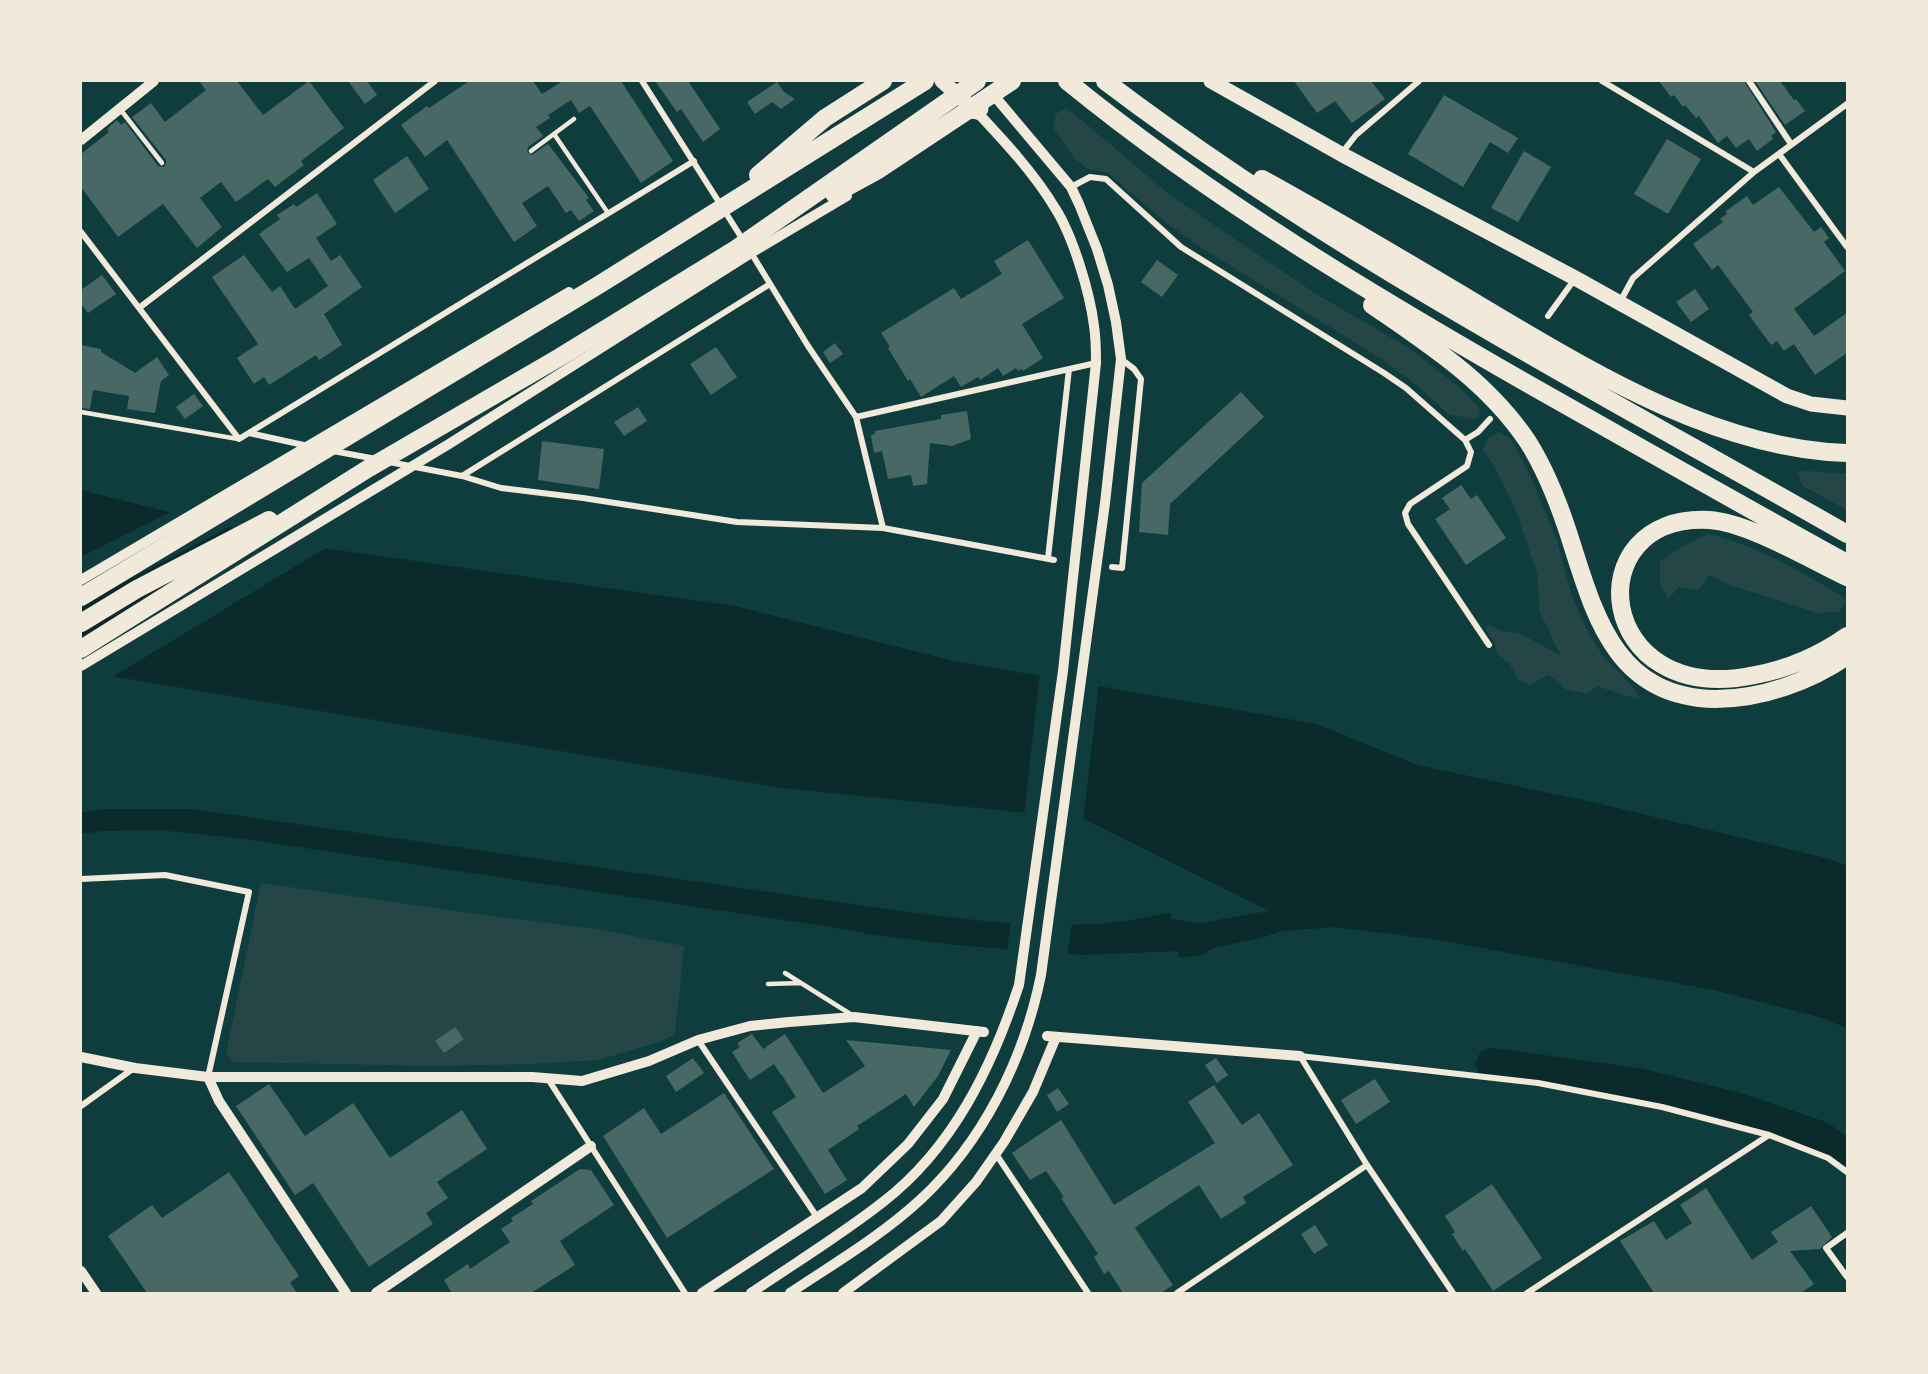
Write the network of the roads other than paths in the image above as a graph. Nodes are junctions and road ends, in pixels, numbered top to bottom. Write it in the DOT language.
graph roads {
  1 [pos="154,81"];
  2 [pos="435,81"];
  3 [pos="642,81"];
  4 [pos="883,81"];
  5 [pos="909,81"];
  6 [pos="925,81"];
  7 [pos="942,81"];
  8 [pos="979,81"];
  9 [pos="1012,81"];
  10 [pos="1024,81"];
  11 [pos="1067,81"];
  12 [pos="1105,81"];
  13 [pos="1211,81"];
  14 [pos="1419,81"];
  15 [pos="1602,81"];
  16 [pos="1749,81"];
  17 [pos="996,99"];
  18 [pos="1847,104"];
  19 [pos="120,109"];
  20 [pos="977,112"];
  21 [pos="574,120"];
  22 [pos="1163,125"];
  23 [pos="554,134"];
  24 [pos="81,140"];
  25 [pos="1791,144"];
  26 [pos="531,151"];
  27 [pos="1779,153"];
  28 [pos="1341,154"];
  29 [pos="694,160"];
  30 [pos="162,163"];
  31 [pos="1754,172"];
  32 [pos="1203,184"];
  33 [pos="1071,187"];
  34 [pos="717,207"];
  35 [pos="608,213"];
  36 [pos="81,232"];
  37 [pos="1847,248"];
  38 [pos="743,251"];
  39 [pos="1575,279"];
  40 [pos="770,284"];
  41 [pos="1619,303"];
  42 [pos="139,308"];
  43 [pos="1548,316"];
  44 [pos="1121,359"];
  45 [pos="1096,363"];
  46 [pos="1069,369"];
  47 [pos="1847,408"];
  48 [pos="81,412"];
  49 [pos="856,417"];
  50 [pos="1490,419"];
  51 [pos="249,433"];
  52 [pos="239,439"];
  53 [pos="1465,440"];
  54 [pos="1847,453"];
  55 [pos="369,468"];
  56 [pos="462,476"];
  57 [pos="883,528"];
  58 [pos="1847,534"];
  59 [pos="1847,563"];
  60 [pos="1112,567"];
  61 [pos="1847,578"];
  62 [pos="81,580"];
  63 [pos="81,597"];
  64 [pos="81,623"];
  65 [pos="1847,636"];
  66 [pos="1489,645"];
  67 [pos="81,649"];
  68 [pos="1847,656"];
  69 [pos="81,666"];
  70 [pos="81,879"];
  71 [pos="785,973"];
  72 [pos="801,983"];
  73 [pos="768,984"];
  74 [pos="854,1017"];
  75 [pos="698,1040"];
  76 [pos="1300,1056"];
  77 [pos="81,1057"];
  78 [pos="135,1068"];
  79 [pos="208,1077"];
  80 [pos="548,1078"];
  81 [pos="81,1106"];
  82 [pos="1769,1135"];
  83 [pos="591,1146"];
  84 [pos="996,1154"];
  85 [pos="1367,1165"];
  86 [pos="1847,1172"];
  87 [pos="817,1217"];
  88 [pos="1847,1233"];
  89 [pos="81,1271"];
  90 [pos="1847,1277"];
  91 [pos="850,1291"];
  92 [pos="96,1293"];
  93 [pos="346,1293"];
  94 [pos="376,1293"];
  95 [pos="685,1293"];
  96 [pos="702,1293"];
  97 [pos="752,1293"];
  98 [pos="790,1293"];
  99 [pos="1088,1293"];
  100 [pos="1177,1293"];
  101 [pos="1453,1293"];
  102 [pos="1527,1293"];
  1 -- 19 [label="street"];
  2 -- 42 [label="street"];
  3 -- 29 [label="street"];
  4 -- 34 [label="highway"];
  5 -- 34 [label="street"];
  6 -- 34 [label="highway"];
  7 -- 20 [label="main road"];
  8 -- 17 [label="main road"];
  8 -- 38 [label="highway"];
  9 -- 38 [label="highway"];
  10 -- 17 [label="main road"];
  11 -- 32 [label="highway"];
  12 -- 22 [label="highway"];
  13 -- 28 [label="main road"];
  14 -- 28 [label="street"];
  15 -- 31 [label="street"];
  16 -- 25 [label="street"];
  17 -- 20 [label="main road"];
  17 -- 33 [label="street"];
  18 -- 25 [label="street"];
  19 -- 24 [label="street"];
  19 -- 30 [label="lane"];
  20 -- 38 [label="street"];
  20 -- 45 [label="street"];
  21 -- 23 [label="lane"];
  22 -- 54 [label="highway"];
  22 -- 58 [label="highway"];
  23 -- 26 [label="lane"];
  23 -- 35 [label="lane"];
  25 -- 27 [label="street"];
  27 -- 31 [label="street"];
  27 -- 37 [label="street"];
  28 -- 39 [label="main road"];
  29 -- 34 [label="street"];
  29 -- 35 [label="street"];
  31 -- 41 [label="street"];
  32 -- 59 [label="highway"];
  32 -- 68 [label="highway"];
  33 -- 44 [label="street"];
  33 -- 53 [label="street"];
  34 -- 38 [label="street"];
  34 -- 62 [label="street"];
  34 -- 63 [label="highway"];
  35 -- 51 [label="street"];
  36 -- 42 [label="street"];
  38 -- 40 [label="street"];
  38 -- 55 [label="highway"];
  38 -- 69 [label="street"];
  39 -- 41 [label="main road"];
  39 -- 43 [label="street"];
  40 -- 49 [label="street"];
  40 -- 56 [label="street"];
  41 -- 47 [label="main road"];
  42 -- 52 [label="street"];
  44 -- 60 [label="street"];
  44 -- 98 [label="street"];
  45 -- 46 [label="street"];
  45 -- 97 [label="street"];
  46 -- 49 [label="street"];
  46 -- 57 [label="street"];
  48 -- 52 [label="lane"];
  49 -- 57 [label="street"];
  50 -- 53 [label="street"];
  51 -- 52 [label="street"];
  51 -- 56 [label="street"];
  53 -- 66 [label="street"];
  55 -- 64 [label="highway"];
  55 -- 67 [label="highway"];
  56 -- 57 [label="street"];
  61 -- 65 [label="highway"];
  70 -- 79 [label="street"];
  71 -- 72 [label="lane"];
  72 -- 73 [label="lane"];
  72 -- 74 [label="lane"];
  74 -- 75 [label="street"];
  74 -- 87 [label="street"];
  75 -- 80 [label="street"];
  75 -- 87 [label="street"];
  76 -- 82 [label="street"];
  76 -- 84 [label="street"];
  76 -- 85 [label="street"];
  77 -- 78 [label="street"];
  78 -- 79 [label="street"];
  78 -- 81 [label="street"];
  79 -- 80 [label="street"];
  79 -- 93 [label="street"];
  80 -- 83 [label="street"];
  82 -- 86 [label="street"];
  82 -- 102 [label="street"];
  83 -- 94 [label="street"];
  83 -- 95 [label="street"];
  84 -- 91 [label="street"];
  84 -- 99 [label="street"];
  85 -- 100 [label="street"];
  85 -- 101 [label="street"];
  87 -- 96 [label="street"];
  88 -- 90 [label="street"];
  89 -- 92 [label="street"];
}
